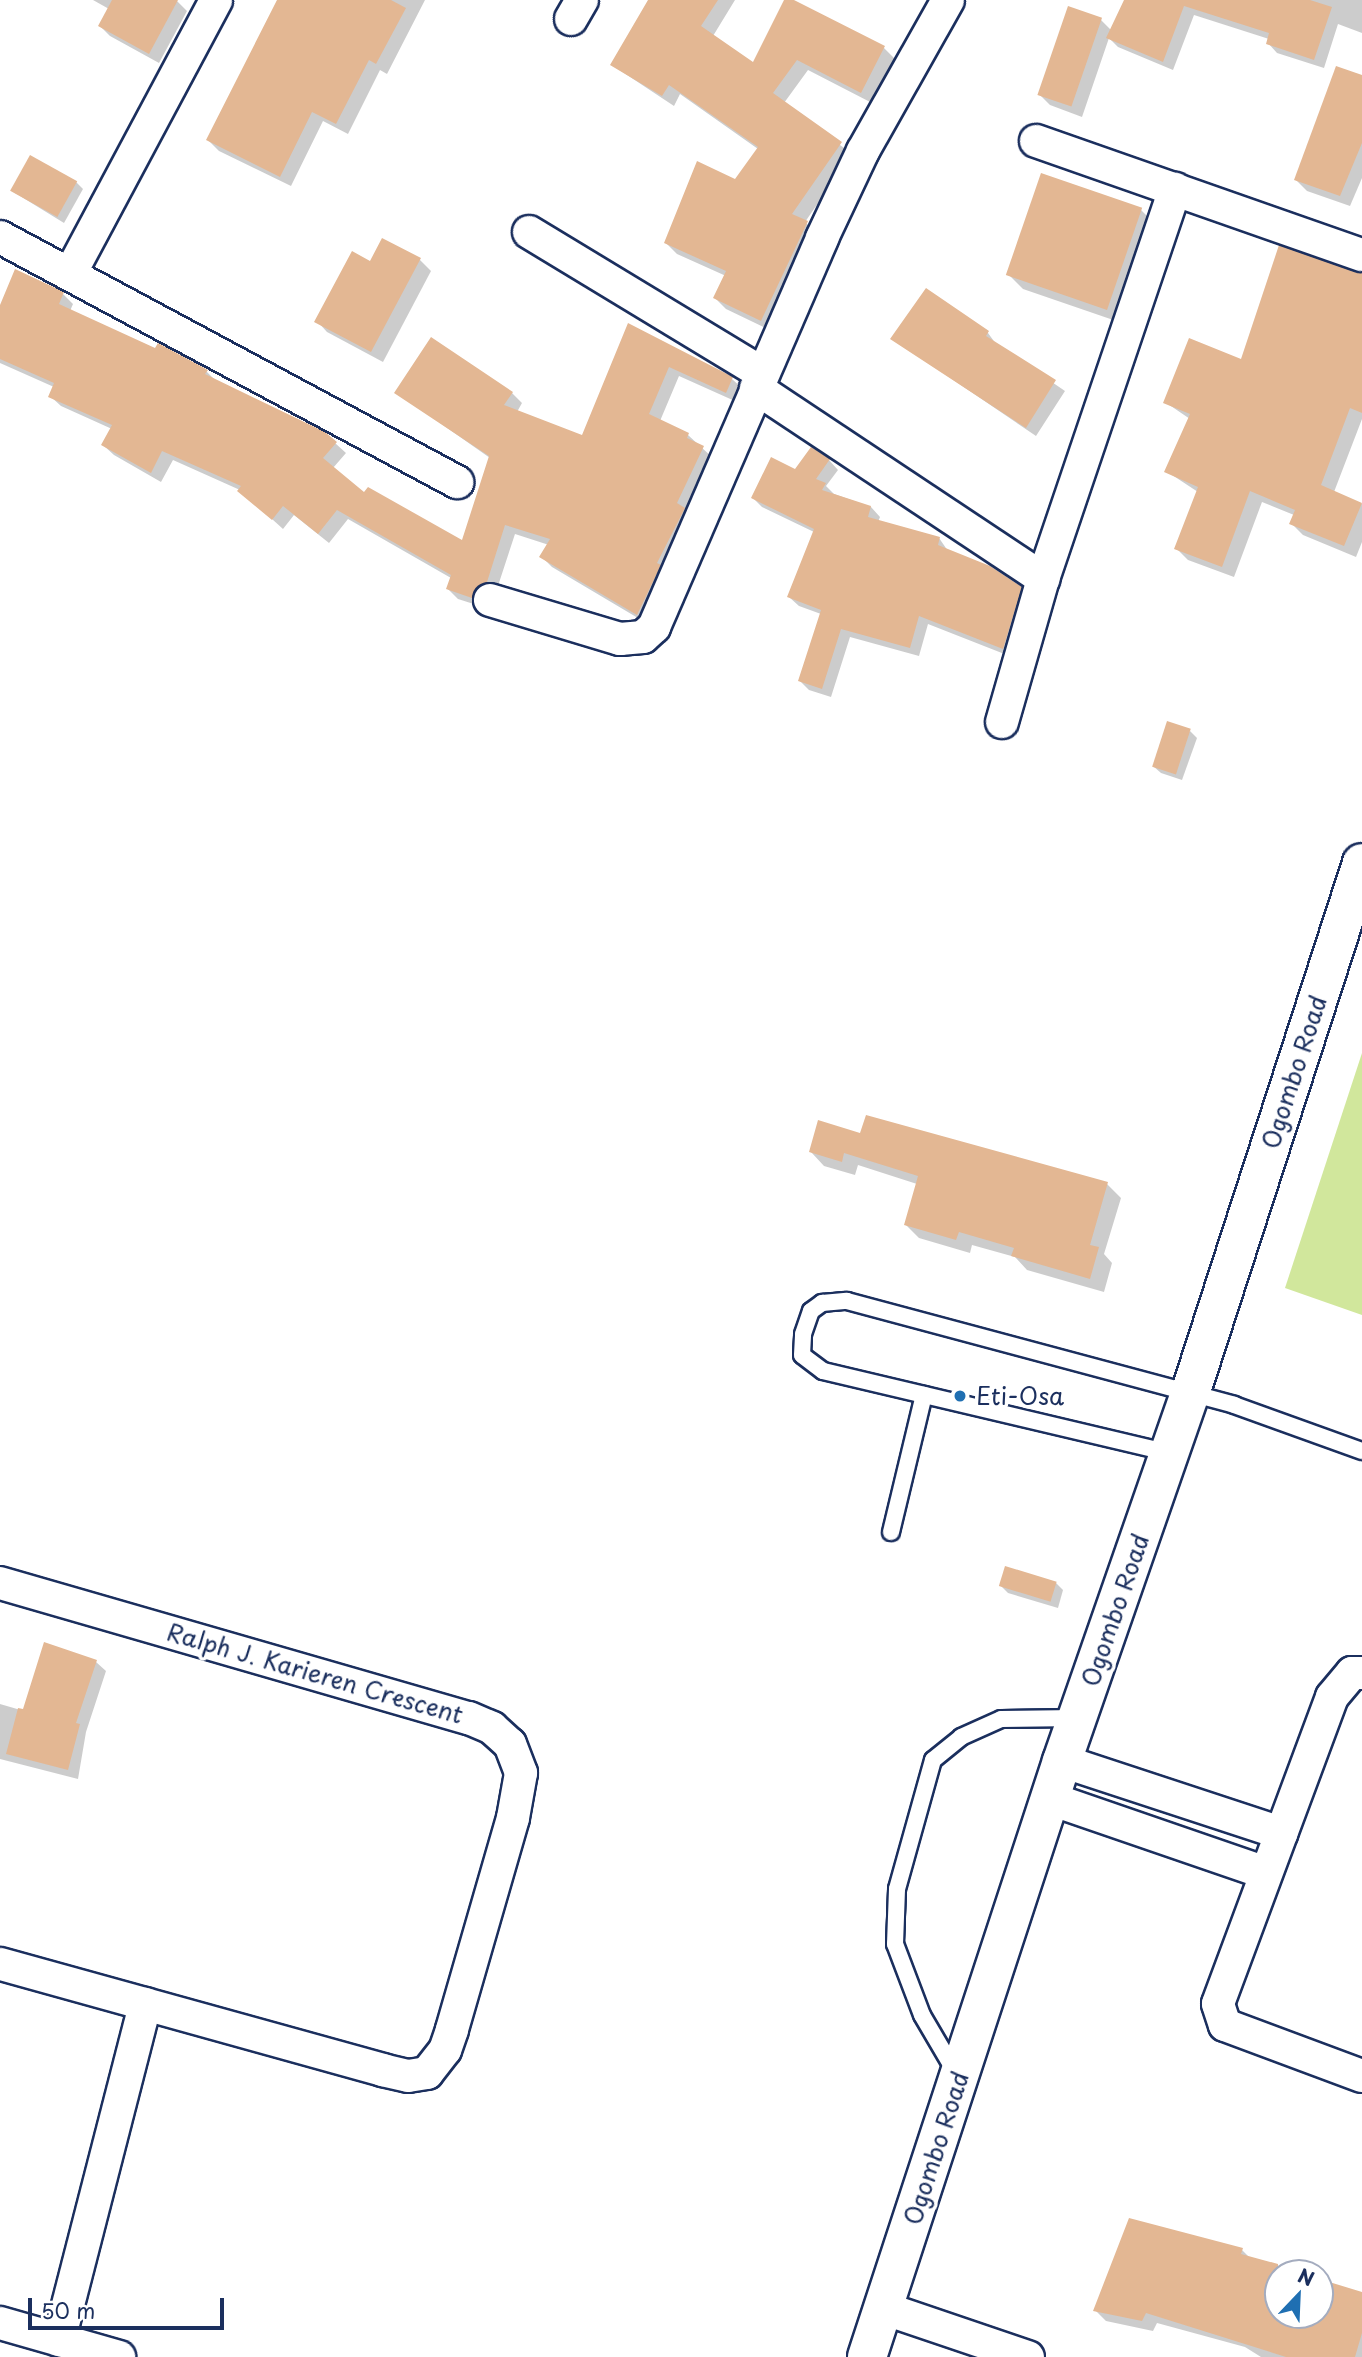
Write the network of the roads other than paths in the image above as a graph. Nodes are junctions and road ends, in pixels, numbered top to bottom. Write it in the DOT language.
graph roads {
  1 [pos="216,0"];
  2 [pos="948,0"];
  3 [pos="1037,141"];
  4 [pos="1175,189"];
  5 [pos="529,232"];
  6 [pos="0,237"];
  7 [pos="1362,255"];
  8 [pos="71,272"];
  9 [pos="759,380"];
  10 [pos="457,482"];
  11 [pos="1044,579"];
  12 [pos="490,600"];
  13 [pos="1002,722"];
  14 [pos="1362,863"];
  15 [pos="1190,1394"];
  16 [pos="924,1395"];
  17 [pos="1362,1451"];
  18 [pos="1170,1453"];
  19 [pos="891,1532"];
  20 [pos="0,1583"];
  21 [pos="1362,1673"];
  22 [pos="1077,1718"];
  23 [pos="1062,1761"];
  24 [pos="1052,1799"];
  25 [pos="1281,1833"];
  26 [pos="1266,1873"];
  27 [pos="0,1964"];
  28 [pos="145,2004"];
  29 [pos="1362,2076"];
  30 [pos="959,2079"];
  31 [pos="883,2308"];
  32 [pos="0,2323"];
  33 [pos="59,2340"];
  34 [pos="119,2357"];
  35 [pos="867,2357"];
  36 [pos="1028,2357"];
  1 -- 8 [label="street"];
  2 -- 9 [label="street"];
  3 -- 4 [label="street"];
  4 -- 7 [label="street"];
  4 -- 11 [label="street"];
  5 -- 9 [label="street"];
  6 -- 8 [label="street"];
  8 -- 10 [label="street"];
  9 -- 11 [label="street"];
  9 -- 12 [label="street"];
  11 -- 13 [label="street"];
  14 -- 15 [label="main road, Ogombo Road"];
  15 -- 16 [label="lane"];
  15 -- 17 [label="lane"];
  15 -- 18 [label="main road, Ogombo Road"];
  16 -- 18 [label="lane"];
  16 -- 19 [label="lane"];
  18 -- 22 [label="main road, Ogombo Road"];
  20 -- 28 [label="street, Ralph J. Karieren Crescent"];
  21 -- 25 [label="street"];
  22 -- 23 [label="main road, Ogombo Road"];
  22 -- 30 [label="lane"];
  23 -- 24 [label="main road, Ogombo Road"];
  23 -- 25 [label="street"];
  24 -- 26 [label="street"];
  24 -- 30 [label="main road, Ogombo Road"];
  25 -- 26 [label="street"];
  26 -- 29 [label="street"];
  27 -- 28 [label="street, Ralph J. Karieren Crescent"];
  28 -- 33 [label="street"];
  30 -- 31 [label="main road, Ogombo Road"];
  31 -- 35 [label="main road, Ogombo Road"];
  31 -- 36 [label="street"];
  32 -- 33 [label="street"];
  33 -- 34 [label="street"];
}
